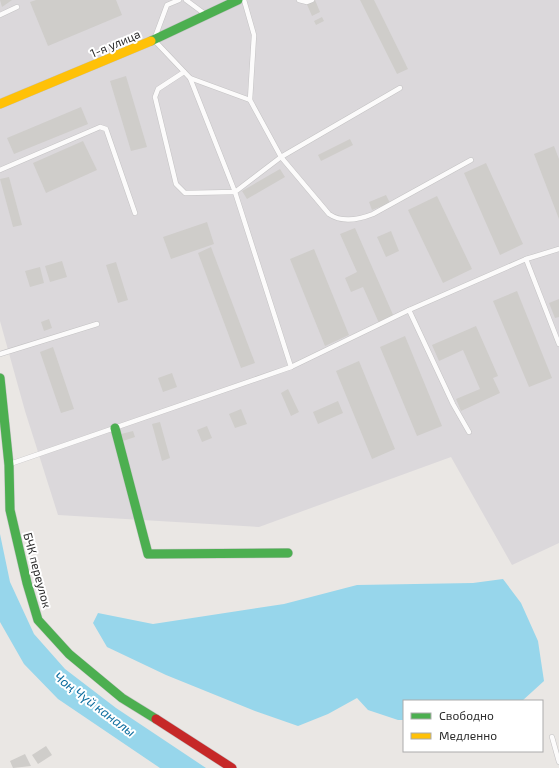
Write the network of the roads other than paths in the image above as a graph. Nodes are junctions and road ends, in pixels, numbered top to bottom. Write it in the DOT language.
graph roads {
  1 [pos="179,0"];
  2 [pos="186,0"];
  3 [pos="238,0"];
  4 [pos="244,0"];
  5 [pos="299,0"];
  6 [pos="312,0"];
  7 [pos="17,7"];
  8 [pos="0,15"];
  9 [pos="206,15"];
  10 [pos="154,40"];
  11 [pos="184,72"];
  12 [pos="190,78"];
  13 [pos="400,88"];
  14 [pos="250,100"];
  15 [pos="0,104"];
  16 [pos="281,157"];
  17 [pos="471,160"];
  18 [pos="0,170"];
  19 [pos="235,192"];
  20 [pos="135,213"];
  21 [pos="559,249"];
  22 [pos="526,259"];
  23 [pos="409,310"];
  24 [pos="97,324"];
  25 [pos="559,344"];
  26 [pos="0,354"];
  27 [pos="292,367"];
  28 [pos="0,378"];
  29 [pos="115,428"];
  30 [pos="469,432"];
  31 [pos="9,465"];
  32 [pos="288,553"];
  33 [pos="552,737"];
  34 [pos="559,762"];
  35 [pos="232,768"];
  1 -- 10 [label="lane"];
  2 -- 9 [label="lane"];
  3 -- 9 [label="street, 1-я улица"];
  4 -- 14 [label="lane"];
  5 -- 6 [label="lane"];
  7 -- 8 [label="lane"];
  9 -- 10 [label="street, 1-я улица"];
  10 -- 11 [label="lane"];
  10 -- 15 [label="street, 1-я улица"];
  11 -- 12 [label="lane"];
  11 -- 19 [label="lane"];
  12 -- 14 [label="lane"];
  12 -- 19 [label="lane"];
  13 -- 16 [label="lane"];
  14 -- 16 [label="lane"];
  16 -- 17 [label="lane"];
  16 -- 19 [label="lane"];
  18 -- 20 [label="lane"];
  19 -- 27 [label="lane"];
  21 -- 22 [label="lane"];
  22 -- 23 [label="lane"];
  22 -- 25 [label="lane"];
  23 -- 27 [label="lane"];
  23 -- 30 [label="lane"];
  24 -- 26 [label="lane"];
  27 -- 29 [label="lane"];
  28 -- 31 [label="street, БЧК переулок"];
  29 -- 31 [label="lane"];
  29 -- 32 [label="street"];
  31 -- 35 [label="street, БЧК переулок"];
  33 -- 34 [label="lane"];
}
